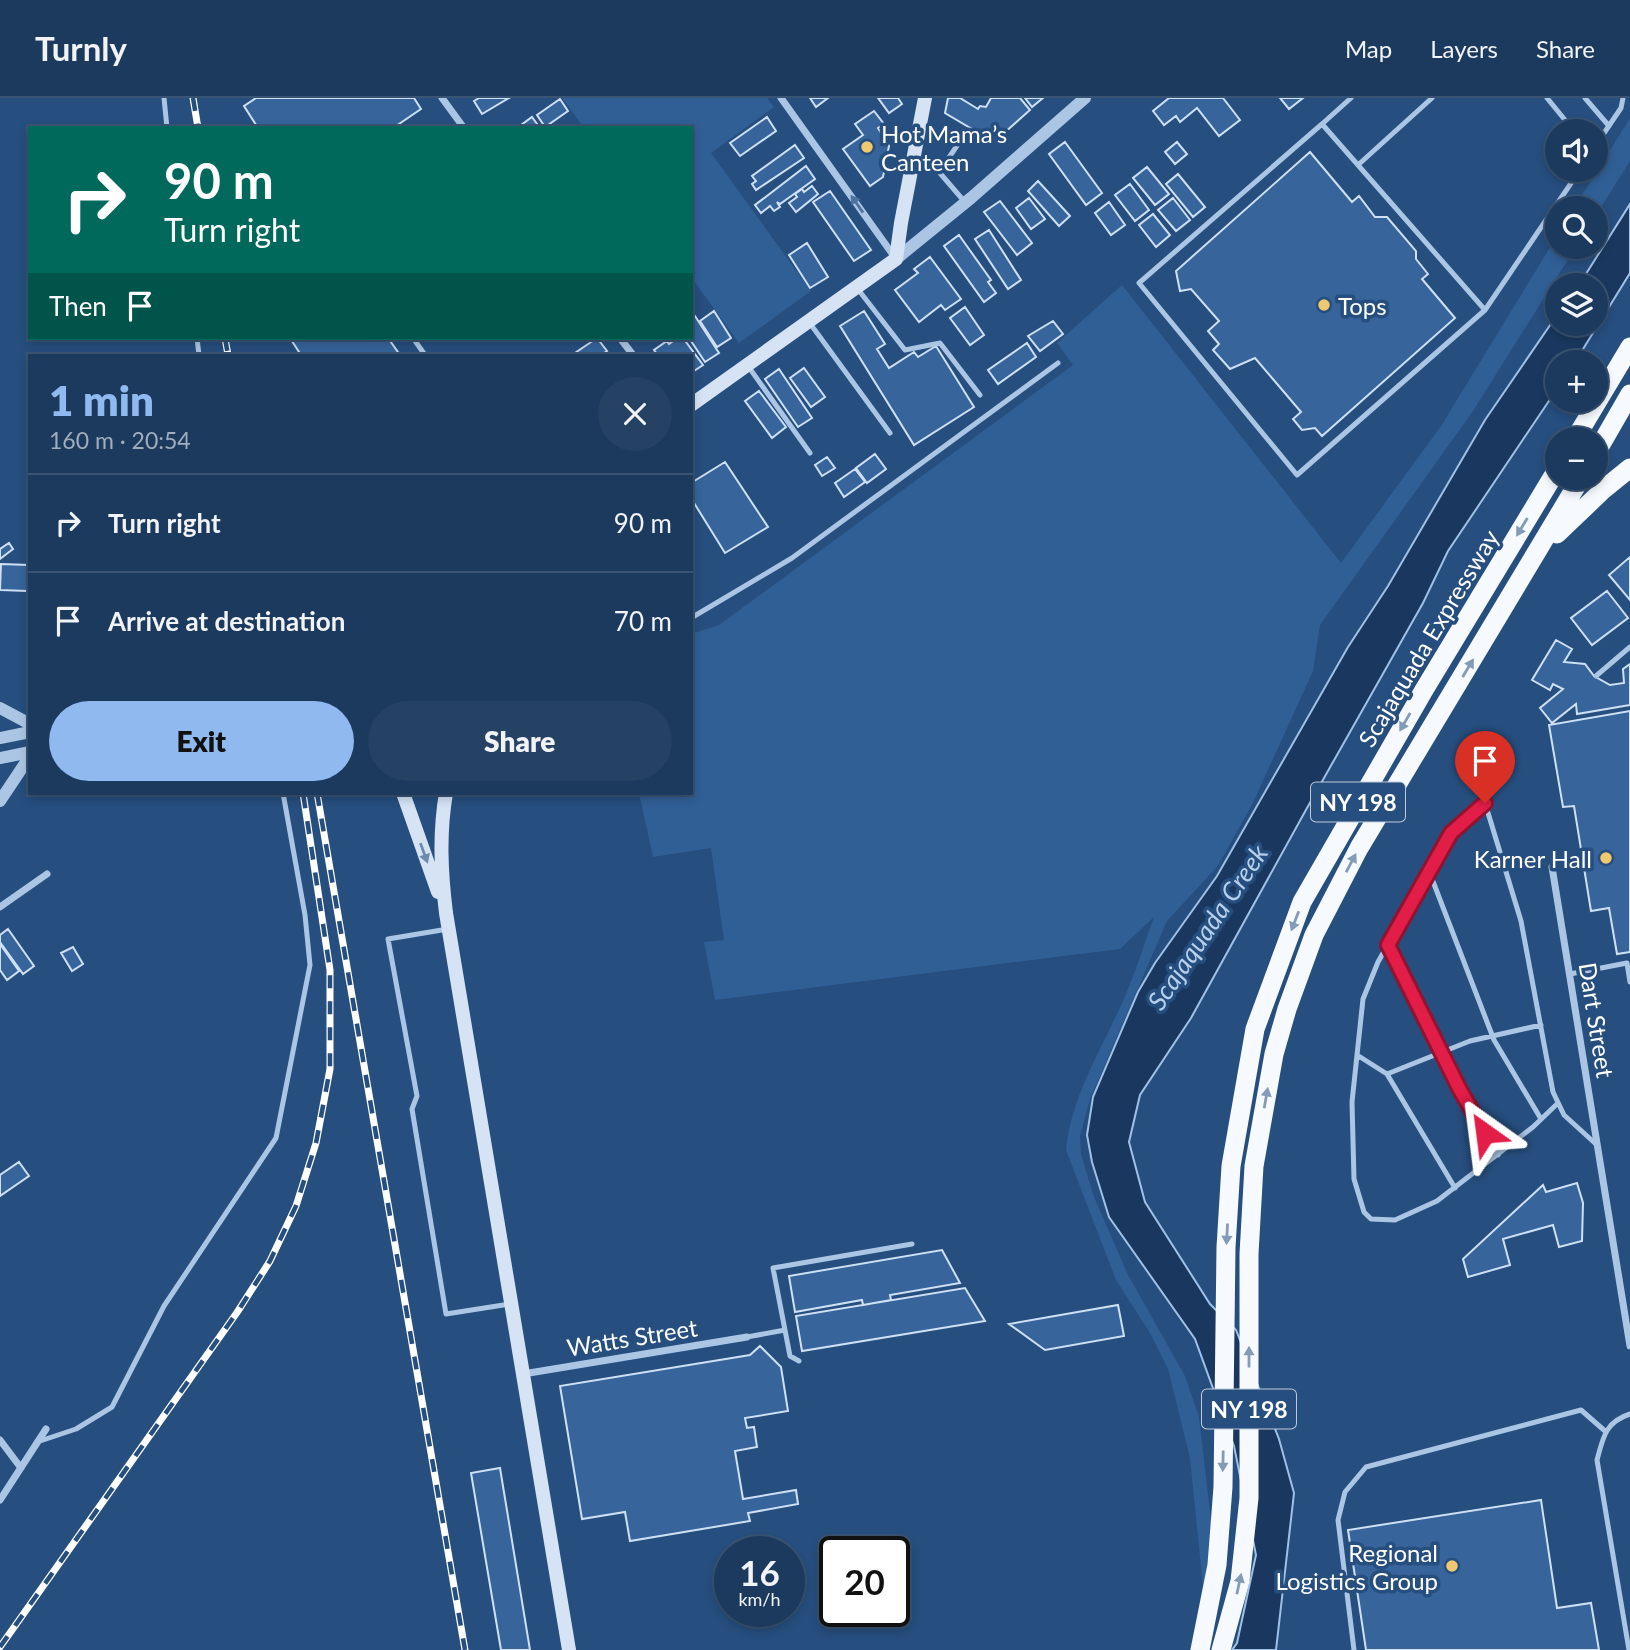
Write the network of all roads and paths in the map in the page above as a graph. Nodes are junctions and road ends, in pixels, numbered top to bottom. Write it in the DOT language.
graph roads {
  1 [pos="164,98"];
  2 [pos="442,98"];
  3 [pos="782,98"];
  4 [pos="925,98"];
  5 [pos="1085,98"];
  6 [pos="1351,98"];
  7 [pos="1432,98"];
  8 [pos="1547,98"];
  9 [pos="1585,98"];
  10 [pos="1623,98"];
  11 [pos="1564,119"];
  12 [pos="1322,124"];
  13 [pos="167,126"];
  14 [pos="463,126"];
  15 [pos="1609,126"];
  16 [pos="963,137"];
  17 [pos="912,163"];
  18 [pos="1358,165"];
  19 [pos="939,172"];
  20 [pos="1572,182"];
  21 [pos="965,203"];
  22 [pos="896,259"];
  23 [pos="857,288"];
  24 [pos="1485,310"];
  25 [pos="809,322"];
  26 [pos="622,340"];
  27 [pos="1630,347"];
  28 [pos="632,354"];
  29 [pos="1058,363"];
  30 [pos="748,366"];
  31 [pos="1630,394"];
  32 [pos="980,395"];
  33 [pos="693,404"];
  34 [pos="1582,427"];
  35 [pos="1608,432"];
  36 [pos="890,433"];
  37 [pos="810,453"];
  38 [pos="1630,468"];
  39 [pos="1545,490"];
  40 [pos="1574,490"];
  41 [pos="1535,557"];
  42 [pos="693,617"];
  43 [pos="1630,647"];
  44 [pos="1596,676"];
  45 [pos="0,708"];
  46 [pos="28,723"];
  47 [pos="28,732"];
  48 [pos="0,738"];
  49 [pos="28,754"];
  50 [pos="28,757"];
  51 [pos="0,758"];
  52 [pos="283,795"];
  53 [pos="404,795"];
  54 [pos="446,795"];
  55 [pos="0,801"];
  56 [pos="1552,867"];
  57 [pos="1429,871"];
  58 [pos="47,874"];
  59 [pos="0,907"];
  60 [pos="446,913"];
  61 [pos="448,929"];
  62 [pos="1388,945"];
  63 [pos="1570,974"];
  64 [pos="1630,984"];
  65 [pos="1541,1025"];
  66 [pos="1492,1036"];
  67 [pos="1441,1053"];
  68 [pos="1357,1055"];
  69 [pos="1387,1074"];
  70 [pos="1558,1102"];
  71 [pos="1541,1119"];
  72 [pos="1597,1145"];
  73 [pos="1498,1154"];
  74 [pos="1455,1188"];
  75 [pos="912,1244"];
  76 [pos="511,1304"];
  77 [pos="785,1330"];
  78 [pos="1629,1333"];
  79 [pos="747,1337"];
  80 [pos="1630,1346"];
  81 [pos="799,1362"];
  82 [pos="523,1374"];
  83 [pos="1630,1414"];
  84 [pos="46,1429"];
  85 [pos="1605,1431"];
  86 [pos="0,1440"];
  87 [pos="37,1441"];
  88 [pos="21,1468"];
  89 [pos="0,1500"];
  90 [pos="569,1650"];
  91 [pos="1200,1650"];
  92 [pos="1221,1650"];
  93 [pos="1354,1650"];
  94 [pos="1629,1650"];
  1 -- 13 [label="lane"];
  2 -- 14 [label="street"];
  22 -- 3 [label="street, one-way"];
  4 -- 17 [label="main road"];
  5 -- 21 [label="street"];
  6 -- 12 [label="lane"];
  7 -- 18 [label="lane"];
  8 -- 11 [label="lane"];
  9 -- 15 [label="lane"];
  10 -- 15 [label="lane"];
  12 -- 18 [label="lane"];
  12 -- 24 [label="lane"];
  16 -- 19 [label="lane"];
  17 -- 19 [label="lane"];
  17 -- 22 [label="main road"];
  18 -- 24 [label="lane"];
  19 -- 21 [label="lane"];
  20 -- 24 [label="lane"];
  21 -- 22 [label="street"];
  22 -- 23 [label="main road"];
  23 -- 25 [label="main road"];
  23 -- 32 [label="lane"];
  25 -- 30 [label="main road"];
  25 -- 36 [label="lane"];
  26 -- 28 [label="street"];
  27 -- 34 [label="highway"];
  29 -- 42 [label="lane"];
  30 -- 33 [label="main road"];
  30 -- 37 [label="lane"];
  31 -- 35 [label="highway"];
  38 -- 41 [label="highway"];
  39 -- 91 [label="highway, Scajaquada Expressway / NY 198, one-way"];
  40 -- 41 [label="highway, Scajaquada Expressway / NY 198"];
  92 -- 41 [label="highway, Scajaquada Expressway / NY 198, one-way"];
  43 -- 44 [label="lane"];
  45 -- 46 [label="street"];
  47 -- 48 [label="street"];
  49 -- 51 [label="street"];
  50 -- 55 [label="street"];
  52 -- 87 [label="lane"];
  53 -- 60 [label="main road, one-way"];
  54 -- 60 [label="main road"];
  56 -- 63 [label="street, Dart Street"];
  57 -- 62 [label="lane"];
  57 -- 65 [label="lane"];
  57 -- 66 [label="lane"];
  58 -- 59 [label="street"];
  60 -- 61 [label="main road"];
  61 -- 76 [label="main road"];
  61 -- 76 [label="lane"];
  62 -- 67 [label="lane"];
  62 -- 68 [label="lane"];
  63 -- 64 [label="lane"];
  63 -- 72 [label="street, Dart Street"];
  65 -- 66 [label="lane"];
  65 -- 70 [label="lane"];
  66 -- 67 [label="lane"];
  66 -- 71 [label="lane"];
  67 -- 69 [label="lane"];
  67 -- 73 [label="lane"];
  68 -- 69 [label="lane"];
  68 -- 74 [label="lane"];
  69 -- 74 [label="lane"];
  70 -- 71 [label="lane"];
  70 -- 72 [label="lane"];
  71 -- 73 [label="lane"];
  72 -- 78 [label="street, Dart Street"];
  73 -- 74 [label="lane"];
  75 -- 77 [label="lane"];
  76 -- 82 [label="main road"];
  77 -- 79 [label="lane"];
  77 -- 81 [label="lane"];
  78 -- 80 [label="street, Dart Street"];
  79 -- 82 [label="street, Watts Street"];
  82 -- 90 [label="main road"];
  83 -- 85 [label="lane"];
  84 -- 87 [label="street"];
  85 -- 93 [label="lane"];
  85 -- 94 [label="lane"];
  86 -- 88 [label="street"];
  87 -- 88 [label="street"];
  88 -- 89 [label="street"];
}
